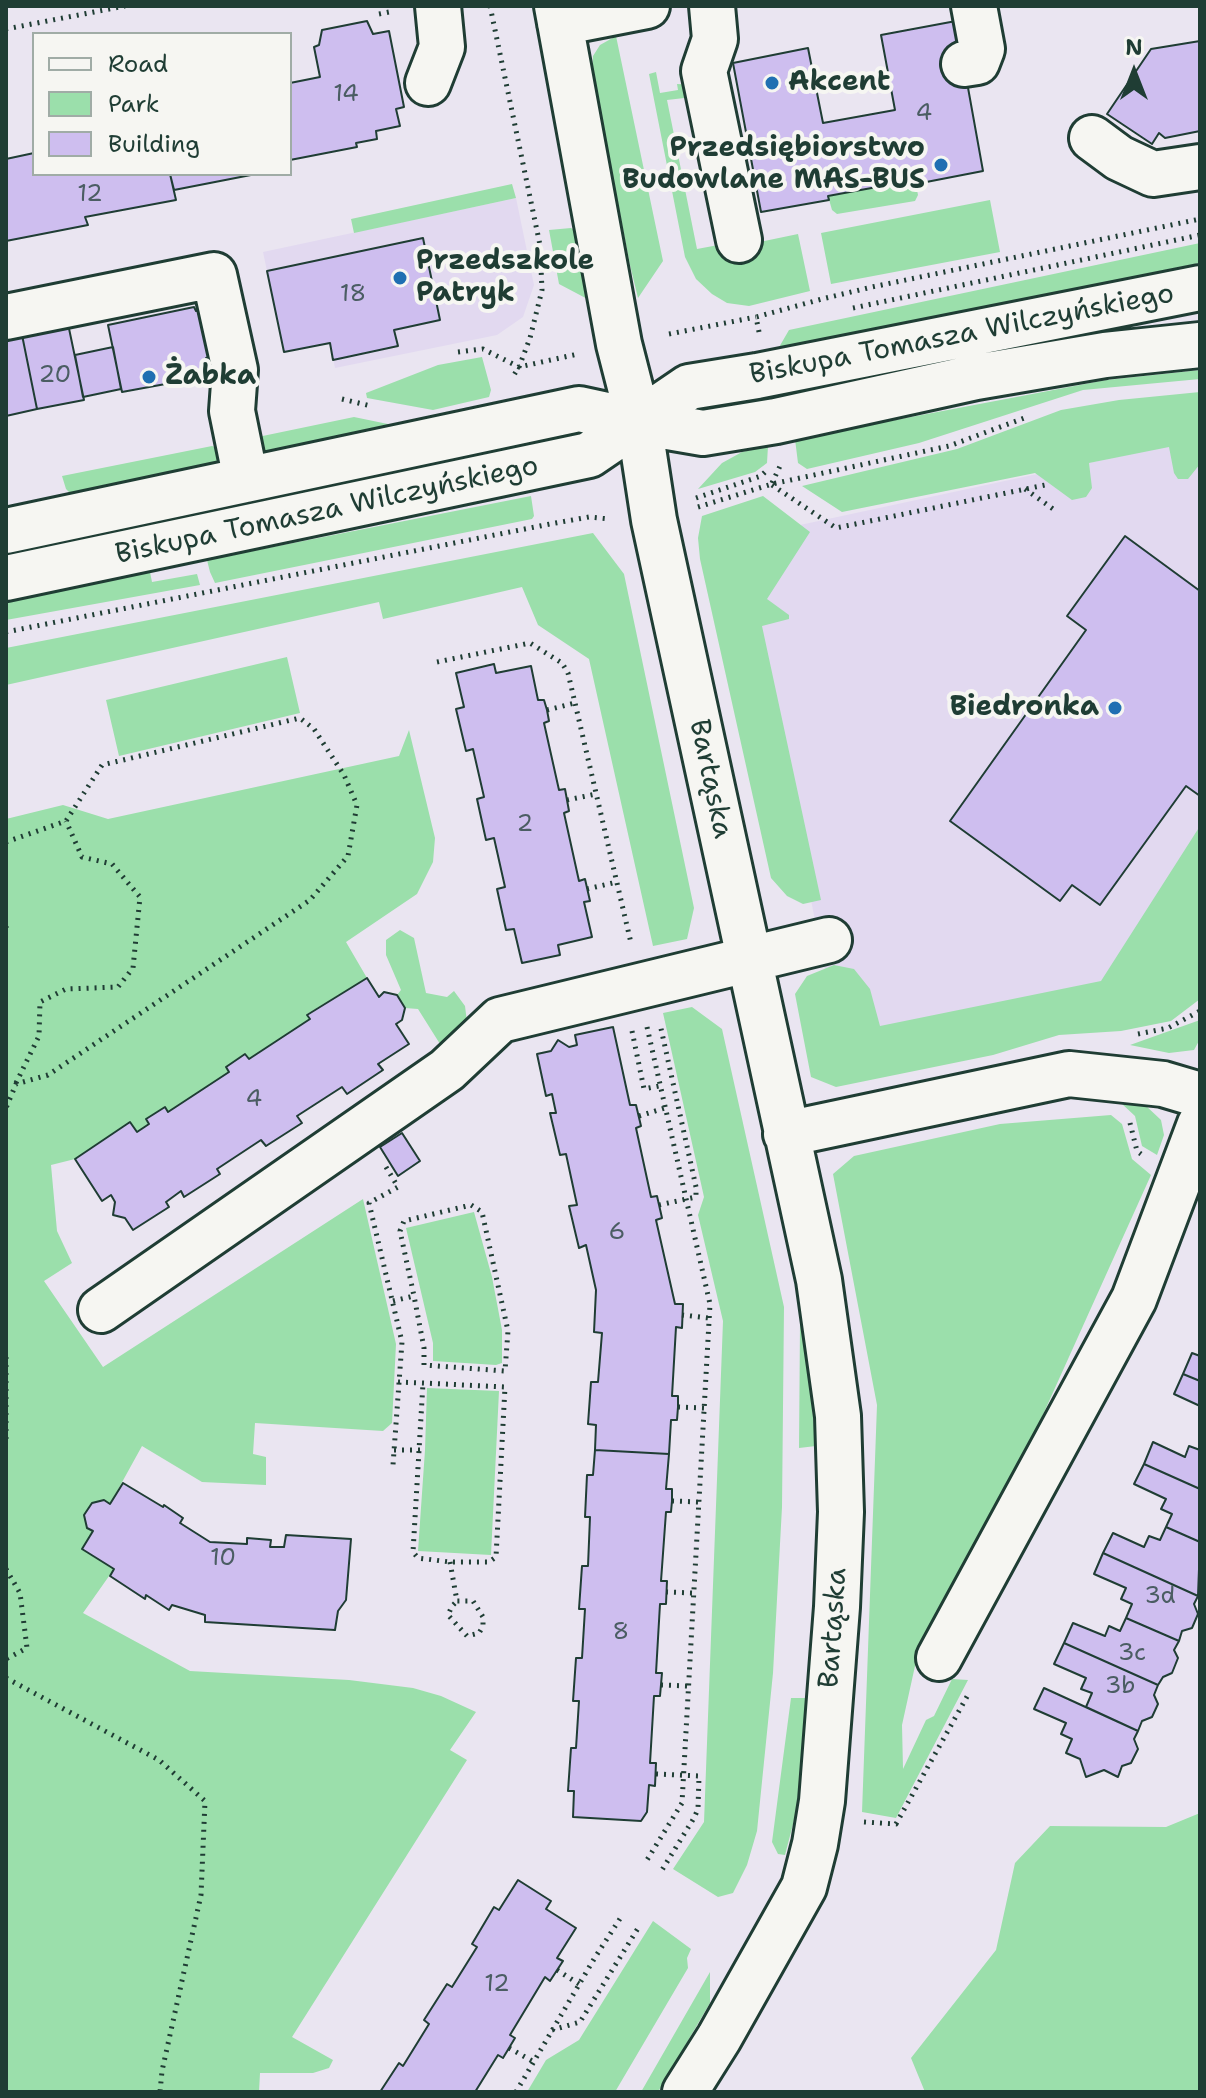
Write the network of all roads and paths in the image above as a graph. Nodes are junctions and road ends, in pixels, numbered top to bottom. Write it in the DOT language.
graph roads {
  1 [pos="125,6"];
  2 [pos="438,6"];
  3 [pos="490,6"];
  4 [pos="647,6"];
  5 [pos="712,6"];
  6 [pos="974,6"];
  7 [pos="558,15"];
  8 [pos="6,29"];
  9 [pos="964,64"];
  10 [pos="428,83"];
  11 [pos="1092,138"];
  12 [pos="1200,167"];
  13 [pos="1200,219"];
  14 [pos="1200,235"];
  15 [pos="739,240"];
  16 [pos="1200,288"];
  17 [pos="910,295"];
  18 [pos="6,317"];
  19 [pos="756,317"];
  20 [pos="669,334"];
  21 [pos="761,343"];
  22 [pos="1200,345"];
  23 [pos="458,352"];
  24 [pos="583,353"];
  25 [pos="519,367"];
  26 [pos="507,387"];
  27 [pos="342,399"];
  28 [pos="371,407"];
  29 [pos="1027,416"];
  30 [pos="639,422"];
  31 [pos="771,465"];
  32 [pos="246,480"];
  33 [pos="772,484"];
  34 [pos="1050,484"];
  35 [pos="1025,489"];
  36 [pos="695,498"];
  37 [pos="695,508"];
  38 [pos="1056,511"];
  39 [pos="605,520"];
  40 [pos="6,531"];
  41 [pos="6,578"];
  42 [pos="6,632"];
  43 [pos="437,662"];
  44 [pos="575,703"];
  45 [pos="547,710"];
  46 [pos="596,794"];
  47 [pos="567,800"];
  48 [pos="66,821"];
  49 [pos="6,842"];
  50 [pos="617,882"];
  51 [pos="587,889"];
  52 [pos="829,940"];
  53 [pos="631,944"];
  54 [pos="748,959"];
  55 [pos="659,1022"];
  56 [pos="632,1029"];
  57 [pos="650,1045"];
  58 [pos="16,1084"];
  59 [pos="659,1086"];
  60 [pos="1200,1095"];
  61 [pos="6,1097"];
  62 [pos="6,1108"];
  63 [pos="665,1108"];
  64 [pos="639,1116"];
  65 [pos="1200,1124"];
  66 [pos="363,1128"];
  67 [pos="786,1134"];
  68 [pos="685,1199"];
  69 [pos="659,1205"];
  70 [pos="414,1296"];
  71 [pos="393,1301"];
  72 [pos="101,1310"];
  73 [pos="682,1315"];
  74 [pos="710,1318"];
  75 [pos="6,1357"];
  76 [pos="398,1382"];
  77 [pos="423,1383"];
  78 [pos="678,1407"];
  79 [pos="704,1408"];
  80 [pos="6,1440"];
  81 [pos="394,1450"];
  82 [pos="422,1450"];
  83 [pos="393,1465"];
  84 [pos="672,1501"];
  85 [pos="699,1502"];
  86 [pos="450,1562"];
  87 [pos="6,1569"];
  88 [pos="666,1592"];
  89 [pos="694,1593"];
  90 [pos="457,1601"];
  91 [pos="6,1659"];
  92 [pos="957,1670"];
  93 [pos="6,1678"];
  94 [pos="661,1685"];
  95 [pos="688,1686"];
  96 [pos="656,1774"];
  97 [pos="683,1775"];
  98 [pos="855,1821"];
  99 [pos="647,1860"];
  100 [pos="662,1870"];
  101 [pos="623,1914"];
  102 [pos="640,1925"];
  103 [pos="557,1970"];
  104 [pos="579,1984"];
  105 [pos="552,2031"];
  106 [pos="509,2048"];
  107 [pos="534,2062"];
  108 [pos="160,2092"];
  109 [pos="516,2092"];
  110 [pos="685,2092"];
  1 -- 8 [label="path"];
  2 -- 10 [label="street"];
  3 -- 25 [label="path"];
  4 -- 7 [label="street"];
  5 -- 15 [label="street"];
  6 -- 9 [label="street"];
  7 -- 30 [label="street, Bartąska"];
  11 -- 12 [label="street"];
  13 -- 19 [label="path"];
  14 -- 17 [label="path"];
  16 -- 30 [label="street, Biskupa Tomasza Wilczyńskiego"];
  18 -- 32 [label="street"];
  19 -- 20 [label="path"];
  19 -- 21 [label="path"];
  22 -- 30 [label="street, Biskupa Tomasza Wilczyńskiego"];
  23 -- 25 [label="path"];
  24 -- 25 [label="path"];
  25 -- 26 [label="path"];
  27 -- 28 [label="path"];
  29 -- 33 [label="path"];
  30 -- 32 [label="street, Biskupa Tomasza Wilczyńskiego"];
  30 -- 41 [label="street, Biskupa Tomasza Wilczyńskiego"];
  30 -- 54 [label="street, Bartąska"];
  31 -- 36 [label="path"];
  32 -- 40 [label="street, Biskupa Tomasza Wilczyńskiego"];
  33 -- 35 [label="path"];
  33 -- 37 [label="path"];
  34 -- 35 [label="path"];
  35 -- 38 [label="path"];
  39 -- 42 [label="path"];
  43 -- 44 [label="path"];
  44 -- 45 [label="path"];
  44 -- 46 [label="path"];
  46 -- 47 [label="path"];
  46 -- 50 [label="path"];
  48 -- 49 [label="path"];
  48 -- 58 [label="path"];
  48 -- 58 [label="path"];
  50 -- 51 [label="path"];
  50 -- 53 [label="path"];
  52 -- 54 [label="street"];
  54 -- 66 [label="street"];
  54 -- 67 [label="street, Bartąska"];
  55 -- 68 [label="path"];
  56 -- 59 [label="path"];
  57 -- 59 [label="path"];
  58 -- 61 [label="path"];
  58 -- 62 [label="path"];
  59 -- 63 [label="path"];
  60 -- 67 [label="street"];
  63 -- 64 [label="path"];
  63 -- 68 [label="path"];
  65 -- 92 [label="street"];
  66 -- 71 [label="path"];
  66 -- 72 [label="street"];
  67 -- 110 [label="street, Bartąska"];
  68 -- 69 [label="path"];
  68 -- 74 [label="path"];
  70 -- 70 [label="path"];
  70 -- 71 [label="path"];
  71 -- 76 [label="path"];
  73 -- 74 [label="path"];
  74 -- 79 [label="path"];
  75 -- 80 [label="path"];
  76 -- 77 [label="path"];
  76 -- 81 [label="path"];
  77 -- 82 [label="path"];
  77 -- 86 [label="path"];
  78 -- 79 [label="path"];
  79 -- 85 [label="path"];
  81 -- 82 [label="path"];
  81 -- 83 [label="path"];
  82 -- 86 [label="path"];
  84 -- 85 [label="path"];
  85 -- 89 [label="path"];
  86 -- 90 [label="path"];
  87 -- 91 [label="path"];
  88 -- 89 [label="path"];
  89 -- 95 [label="path"];
  90 -- 90 [label="path"];
  92 -- 98 [label="path"];
  93 -- 108 [label="path"];
  94 -- 95 [label="path"];
  95 -- 97 [label="path"];
  96 -- 97 [label="path"];
  97 -- 99 [label="path"];
  97 -- 100 [label="path"];
  101 -- 104 [label="path"];
  102 -- 105 [label="path"];
  103 -- 104 [label="path"];
  104 -- 105 [label="path"];
  105 -- 107 [label="path"];
  106 -- 107 [label="path"];
  107 -- 109 [label="path"];
}
